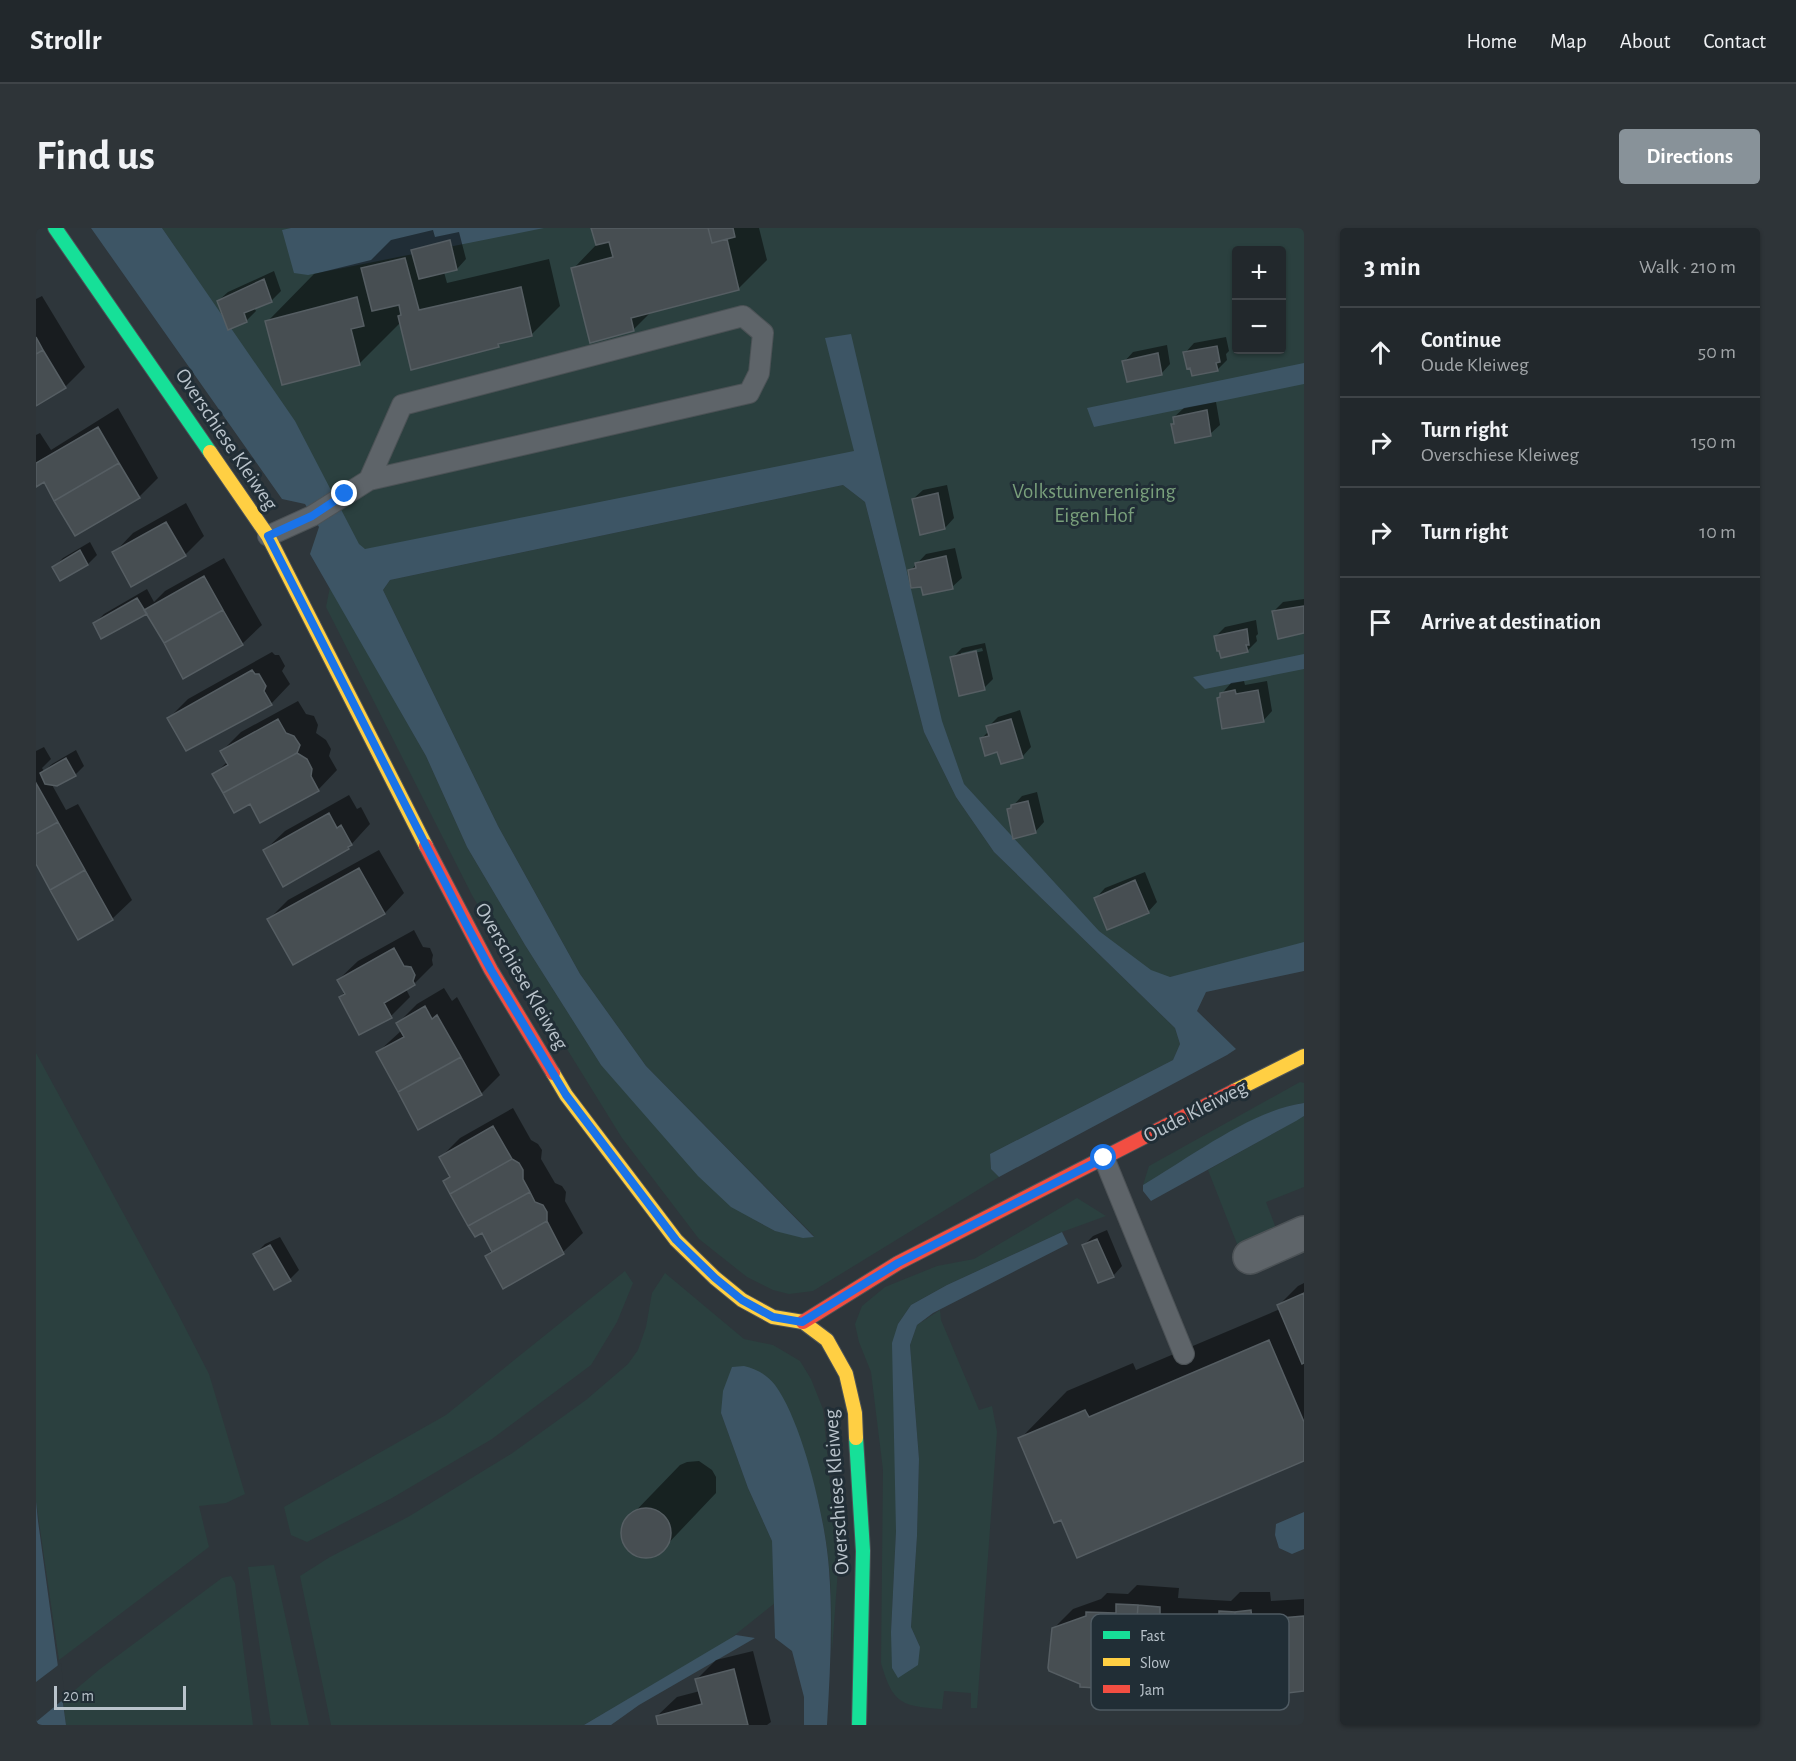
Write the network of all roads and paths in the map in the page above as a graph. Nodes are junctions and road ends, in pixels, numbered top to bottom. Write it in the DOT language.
graph roads {
  1 [pos="55,228"];
  2 [pos="369,480"];
  3 [pos="268,536"];
  4 [pos="1304,1056"];
  5 [pos="1104,1158"];
  6 [pos="1304,1233"];
  7 [pos="1250,1257"];
  8 [pos="802,1322"];
  9 [pos="1184,1354"];
  10 [pos="859,1725"];
  1 -- 3 [label="street, Overschiese Kleiweg"];
  2 -- 2 [label="lane"];
  2 -- 3 [label="lane"];
  3 -- 8 [label="street, Overschiese Kleiweg"];
  4 -- 5 [label="street, Oude Kleiweg"];
  5 -- 8 [label="street, Oude Kleiweg"];
  5 -- 9 [label="lane"];
  6 -- 7 [label="street"];
  8 -- 10 [label="street, Overschiese Kleiweg"];
}
